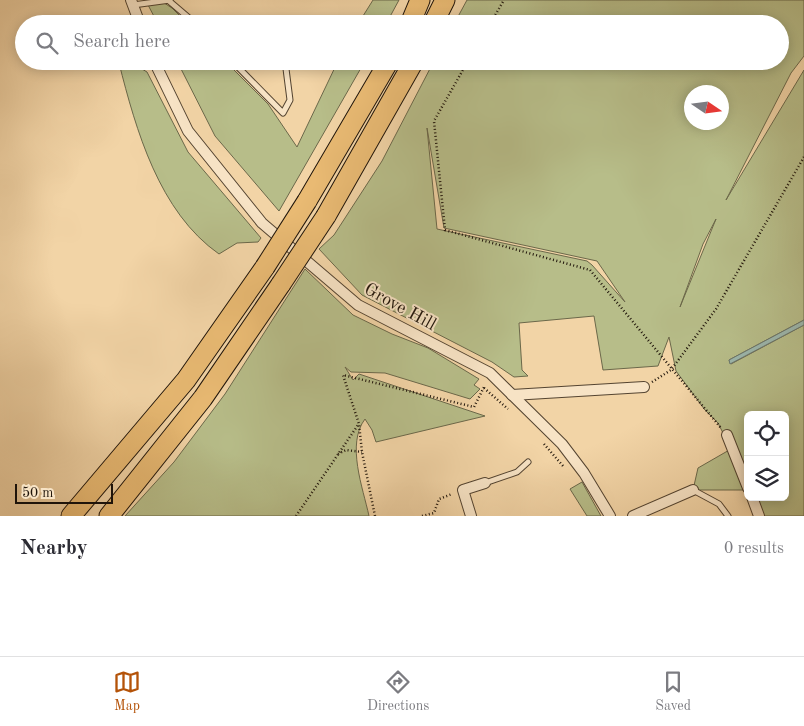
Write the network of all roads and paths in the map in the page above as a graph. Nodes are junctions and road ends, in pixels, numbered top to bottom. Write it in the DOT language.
graph roads {
  1 [pos="169,0"];
  2 [pos="420,0"];
  3 [pos="445,0"];
  4 [pos="504,0"];
  5 [pos="132,2"];
  6 [pos="137,15"];
  7 [pos="186,15"];
  8 [pos="414,15"];
  9 [pos="438,15"];
  10 [pos="495,15"];
  11 [pos="158,70"];
  12 [pos="241,70"];
  13 [pos="286,70"];
  14 [pos="384,70"];
  15 [pos="409,70"];
  16 [pos="463,70"];
  17 [pos="804,157"];
  18 [pos="671,370"];
  19 [pos="490,373"];
  20 [pos="644,387"];
  21 [pos="484,388"];
  22 [pos="512,395"];
  23 [pos="511,412"];
  24 [pos="359,424"];
  25 [pos="727,435"];
  26 [pos="543,443"];
  27 [pos="362,452"];
  28 [pos="337,455"];
  29 [pos="528,462"];
  30 [pos="565,469"];
  31 [pos="744,478"];
  32 [pos="484,483"];
  33 [pos="463,490"];
  34 [pos="693,490"];
  35 [pos="753,501"];
  36 [pos="71,516"];
  37 [pos="109,516"];
  38 [pos="296,516"];
  39 [pos="375,516"];
  40 [pos="422,516"];
  41 [pos="471,516"];
  42 [pos="610,516"];
  43 [pos="633,516"];
  44 [pos="728,516"];
  45 [pos="759,516"];
  1 -- 5 [label="lane"];
  1 -- 7 [label="lane"];
  2 -- 8 [label="highway"];
  3 -- 9 [label="highway"];
  4 -- 10 [label="path"];
  5 -- 6 [label="street"];
  11 -- 19 [label="street, Grove Hill"];
  12 -- 13 [label="lane"];
  14 -- 36 [label="highway, bridge"];
  15 -- 37 [label="highway, bridge"];
  16 -- 18 [label="path"];
  17 -- 18 [label="path"];
  18 -- 20 [label="path"];
  18 -- 25 [label="path"];
  19 -- 21 [label="path"];
  19 -- 22 [label="street, Grove Hill"];
  20 -- 22 [label="street"];
  21 -- 23 [label="path"];
  21 -- 24 [label="path"];
  22 -- 42 [label="street, Grove Hill"];
  24 -- 27 [label="path"];
  24 -- 28 [label="path"];
  25 -- 31 [label="street"];
  26 -- 30 [label="path"];
  27 -- 28 [label="path"];
  27 -- 39 [label="path"];
  28 -- 38 [label="path"];
  29 -- 32 [label="lane"];
  32 -- 33 [label="street"];
  33 -- 40 [label="path"];
  33 -- 41 [label="street"];
  34 -- 43 [label="street"];
  34 -- 44 [label="lane"];
  35 -- 45 [label="street"];
}
